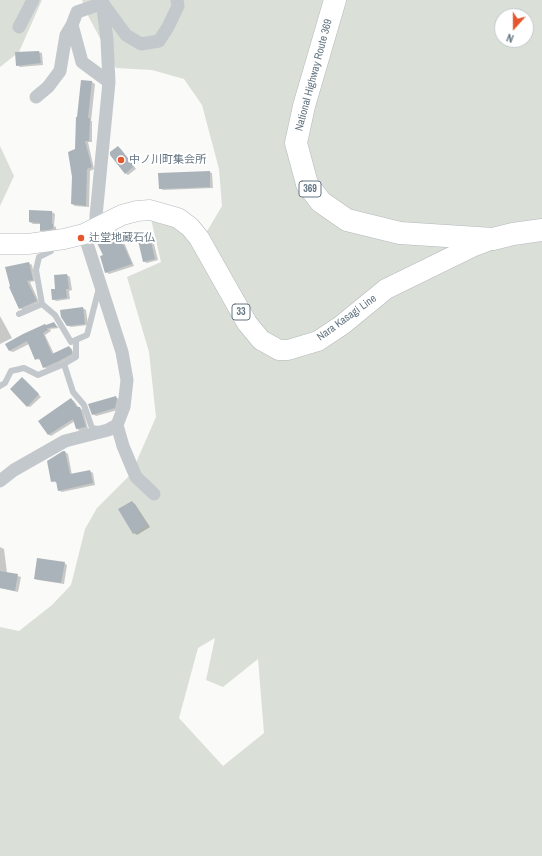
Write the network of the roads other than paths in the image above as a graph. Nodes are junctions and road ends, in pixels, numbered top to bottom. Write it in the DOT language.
graph roads {
  1 [pos="33,0"];
  2 [pos="177,0"];
  3 [pos="335,0"];
  4 [pos="102,2"];
  5 [pos="72,25"];
  6 [pos="18,27"];
  7 [pos="109,82"];
  8 [pos="36,97"];
  9 [pos="542,230"];
  10 [pos="90,231"];
  11 [pos="493,239"];
  12 [pos="53,241"];
  13 [pos="0,244"];
  14 [pos="100,283"];
  15 [pos="42,304"];
  16 [pos="19,314"];
  17 [pos="76,340"];
  18 [pos="64,364"];
  19 [pos="0,386"];
  20 [pos="112,428"];
  21 [pos="0,481"];
  22 [pos="154,494"];
  1 -- 6 [label="street"];
  2 -- 4 [label="street"];
  3 -- 11 [label="highway, National Highway Route 369 / 369"];
  4 -- 5 [label="street"];
  4 -- 7 [label="street"];
  5 -- 7 [label="street"];
  5 -- 8 [label="street"];
  7 -- 10 [label="street"];
  9 -- 11 [label="highway, National Highway Route 369 / 369"];
  10 -- 11 [label="main road, Nara Kasagi Line / 33"];
  10 -- 12 [label="main road, Nara Kasagi Line / 33"];
  10 -- 14 [label="street"];
  12 -- 13 [label="main road, Nara Kasagi Line / 33"];
  12 -- 15 [label="lane"];
  14 -- 17 [label="lane"];
  14 -- 20 [label="street"];
  15 -- 16 [label="lane"];
  15 -- 17 [label="lane"];
  17 -- 18 [label="lane"];
  18 -- 19 [label="lane"];
  18 -- 20 [label="lane"];
  20 -- 21 [label="street"];
  20 -- 22 [label="street"];
}
